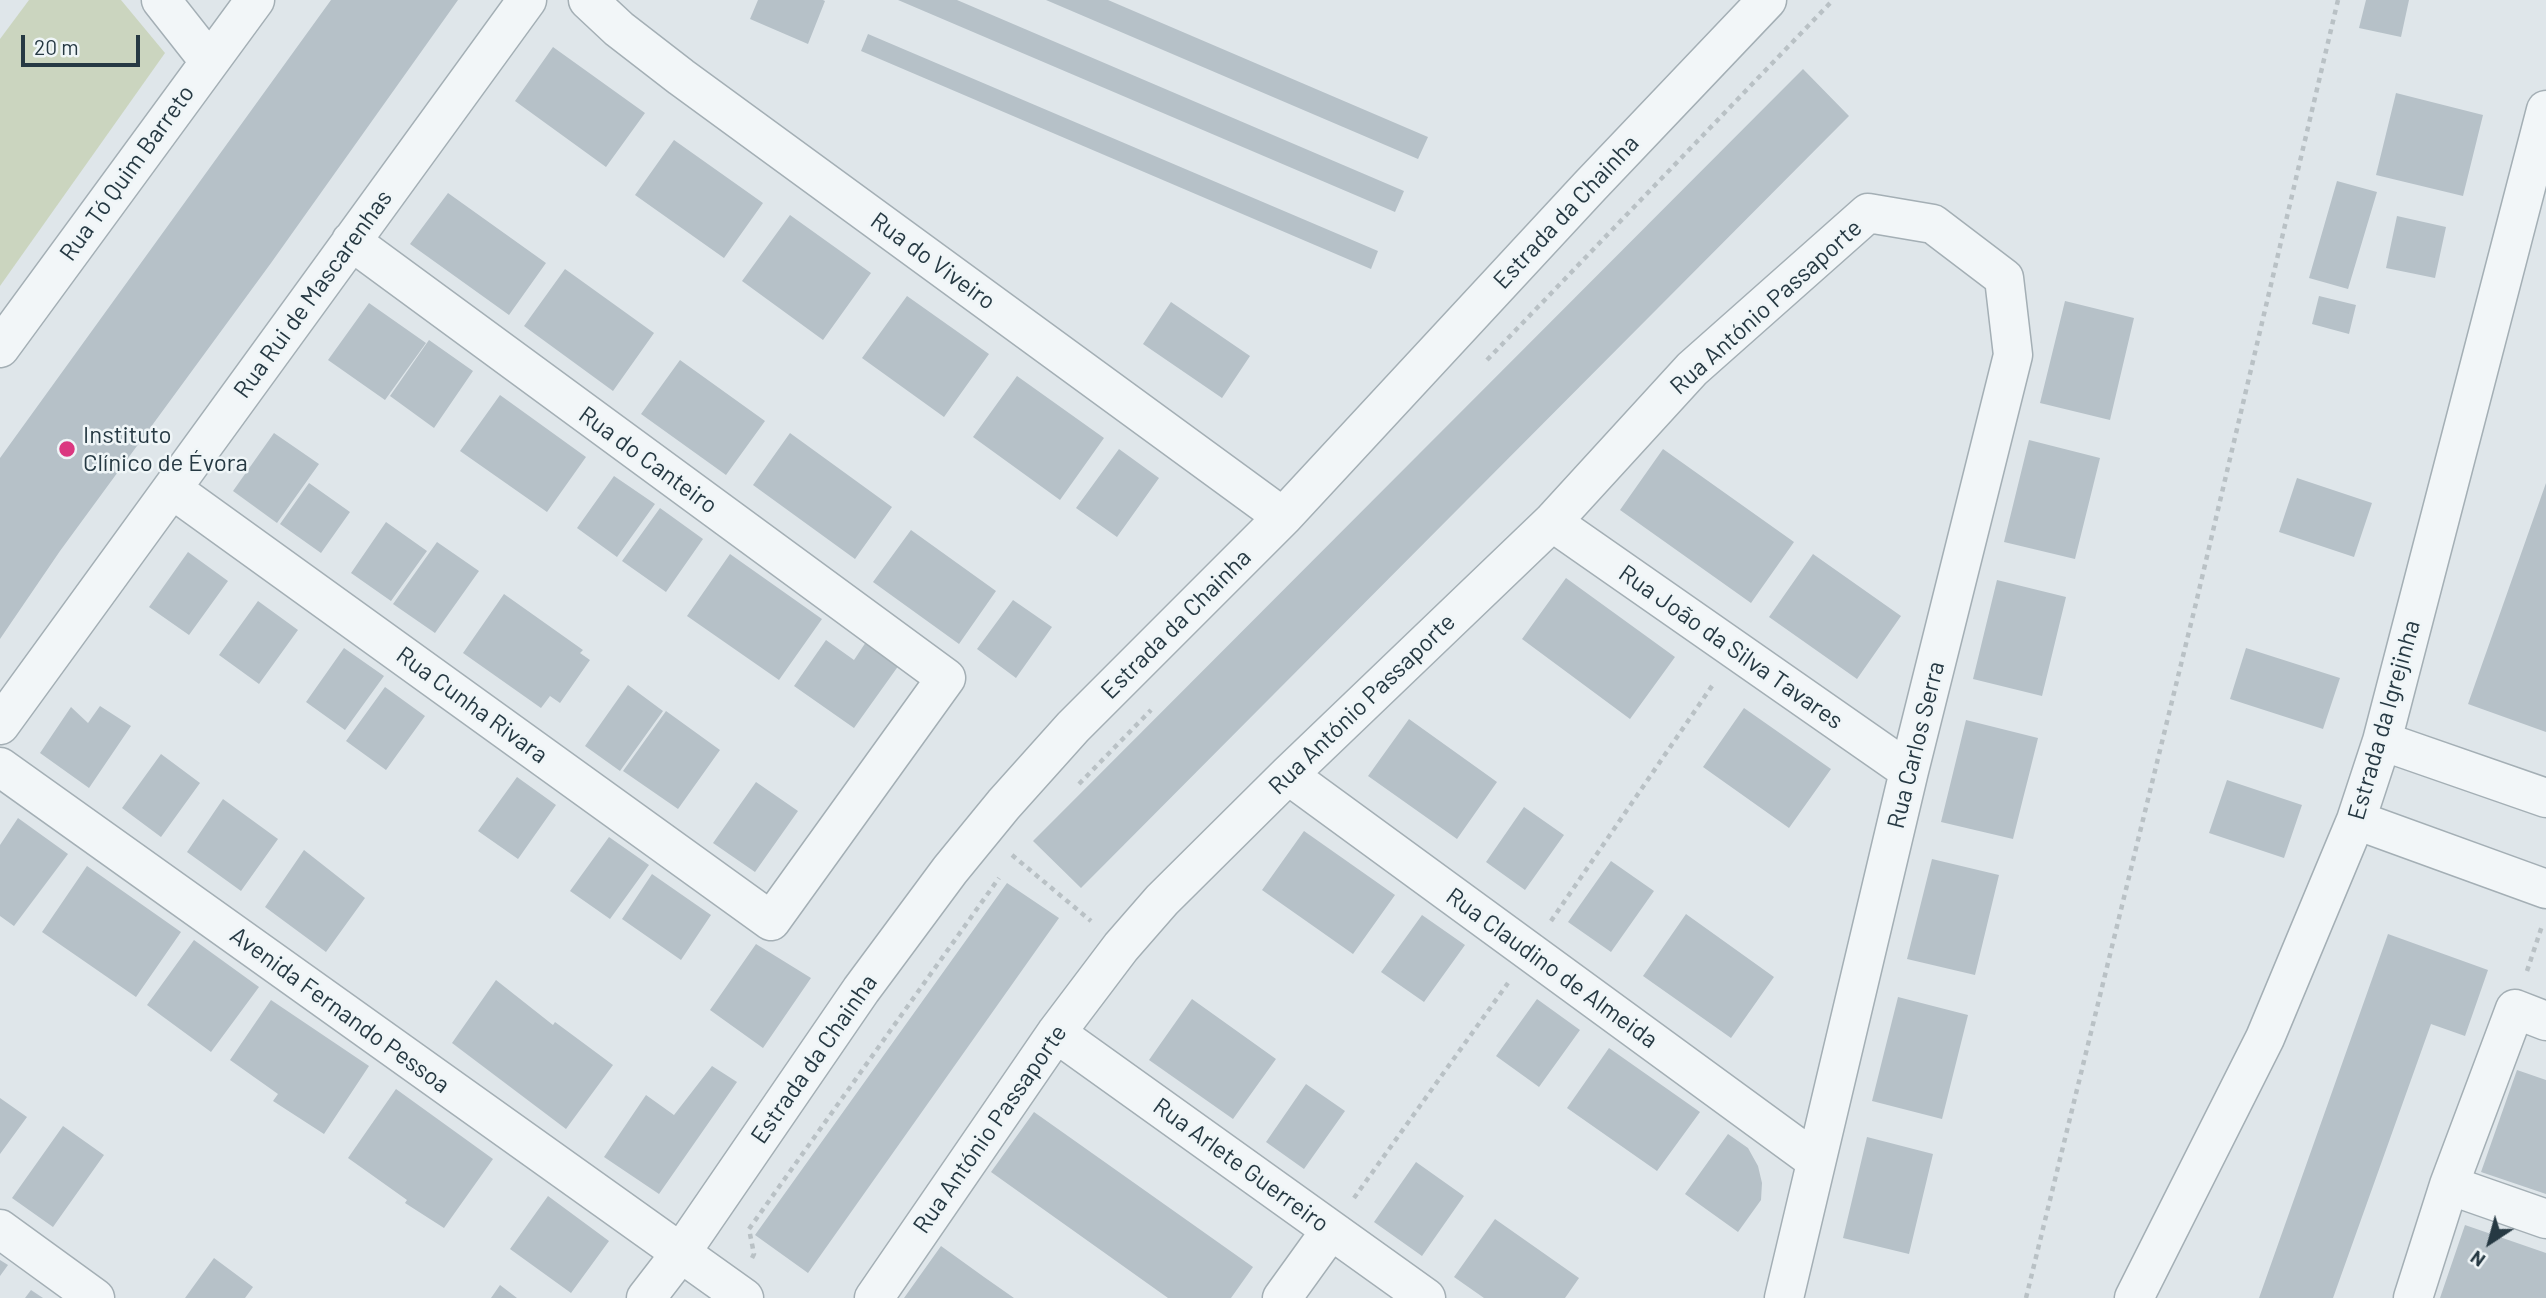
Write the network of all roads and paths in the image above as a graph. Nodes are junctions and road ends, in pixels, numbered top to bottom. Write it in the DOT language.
graph roads {
  1 [pos="160,0"];
  2 [pos="255,0"];
  3 [pos="527,0"];
  4 [pos="588,0"];
  5 [pos="1767,0"];
  6 [pos="1833,0"];
  7 [pos="2338,0"];
  8 [pos="209,61"];
  9 [pos="2546,110"];
  10 [pos="1933,224"];
  11 [pos="351,241"];
  12 [pos="0,348"];
  13 [pos="1479,368"];
  14 [pos="172,489"];
  15 [pos="1283,517"];
  16 [pos="1552,522"];
  17 [pos="1736,650"];
  18 [pos="1155,706"];
  19 [pos="0,725"];
  20 [pos="2382,741"];
  21 [pos="0,767"];
  22 [pos="1909,771"];
  23 [pos="1288,775"];
  24 [pos="1079,785"];
  25 [pos="2546,798"];
  26 [pos="2356,820"];
  27 [pos="983,830"];
  28 [pos="1021,847"];
  29 [pos="1014,856"];
  30 [pos="2546,889"];
  31 [pos="2546,916"];
  32 [pos="771,921"];
  33 [pos="1121,947"];
  34 [pos="1530,952"];
  35 [pos="2530,1015"];
  36 [pos="1056,1033"];
  37 [pos="1816,1161"];
  38 [pos="2449,1185"];
  39 [pos="2546,1219"];
  40 [pos="0,1229"];
  41 [pos="1331,1230"];
  42 [pos="680,1254"];
  43 [pos="737,1293"];
  44 [pos="95,1298"];
  45 [pos="646,1298"];
  46 [pos="873,1298"];
  47 [pos="1282,1298"];
  48 [pos="1426,1298"];
  49 [pos="1784,1298"];
  50 [pos="2026,1298"];
  51 [pos="2134,1298"];
  52 [pos="2413,1298"];
  1 -- 8 [label="street"];
  2 -- 8 [label="street, Rua Tó Quim Barreto"];
  3 -- 11 [label="street, Rua Rui de Mascarenhas"];
  4 -- 15 [label="street, Rua do Viveiro"];
  5 -- 15 [label="street, Estrada da Chainha"];
  6 -- 13 [label="path"];
  7 -- 50 [label="path"];
  8 -- 12 [label="street, Rua Tó Quim Barreto"];
  9 -- 20 [label="street, Estrada da Igrejinha"];
  10 -- 16 [label="street, Rua António Passaporte"];
  10 -- 22 [label="street, Rua Carlos Serra"];
  11 -- 14 [label="street, Rua Rui de Mascarenhas"];
  11 -- 32 [label="street, Rua do Canteiro"];
  14 -- 19 [label="street, Rua Rui de Mascarenhas"];
  14 -- 32 [label="street, Rua Cunha Rivara"];
  15 -- 27 [label="street, Estrada da Chainha"];
  16 -- 17 [label="street, Rua João da Silva Tavares"];
  16 -- 23 [label="street, Rua António Passaporte"];
  17 -- 22 [label="street, Rua João da Silva Tavares"];
  17 -- 34 [label="path"];
  18 -- 24 [label="path"];
  20 -- 25 [label="street"];
  20 -- 26 [label="street, Estrada da Igrejinha"];
  21 -- 42 [label="street, Avenida Fernando Pessoa"];
  22 -- 37 [label="street, Rua Carlos Serra"];
  23 -- 33 [label="street, Rua António Passaporte"];
  23 -- 34 [label="street, Rua Claudino de Almeida"];
  26 -- 30 [label="street"];
  26 -- 51 [label="street, Estrada da Igrejinha"];
  27 -- 29 [label="path"];
  27 -- 42 [label="street, Estrada da Chainha"];
  28 -- 29 [label="path"];
  29 -- 33 [label="path"];
  29 -- 43 [label="path"];
  31 -- 35 [label="path"];
  33 -- 36 [label="street, Rua António Passaporte"];
  34 -- 37 [label="street, Rua Claudino de Almeida"];
  34 -- 41 [label="path"];
  35 -- 38 [label="street"];
  36 -- 41 [label="street, Rua Arlete Guerreiro"];
  36 -- 46 [label="street, Rua António Passaporte"];
  37 -- 49 [label="street, Rua Carlos Serra"];
  38 -- 39 [label="street"];
  38 -- 52 [label="street"];
  40 -- 44 [label="street"];
  41 -- 47 [label="street"];
  41 -- 48 [label="street, Rua Arlete Guerreiro"];
  42 -- 43 [label="street, Avenida Fernando Pessoa"];
  42 -- 45 [label="street, Estrada da Chainha"];
}
